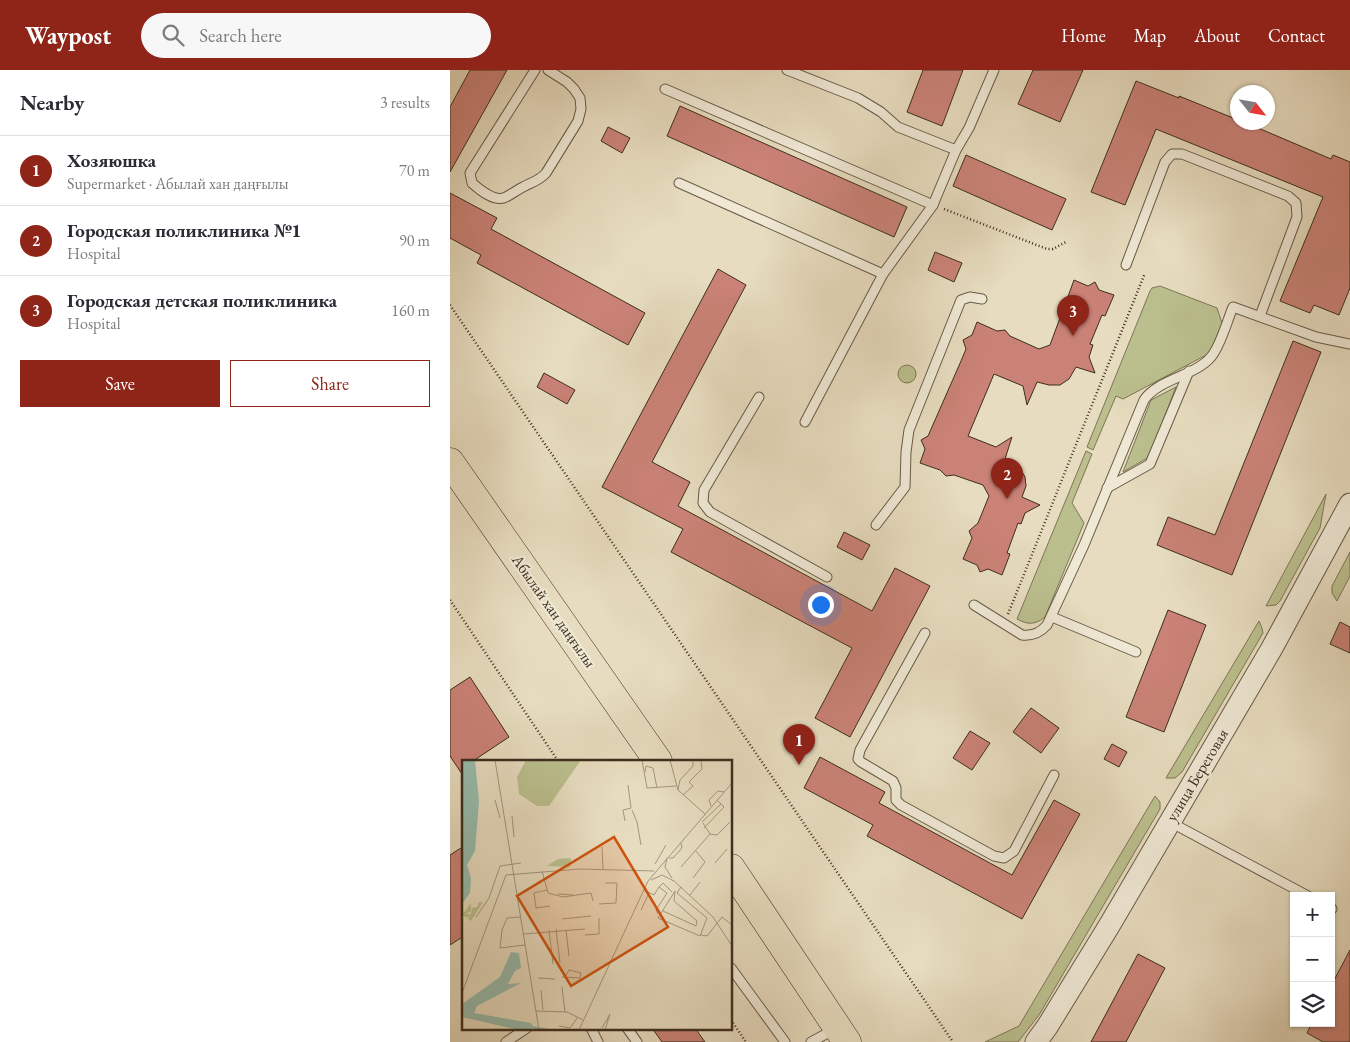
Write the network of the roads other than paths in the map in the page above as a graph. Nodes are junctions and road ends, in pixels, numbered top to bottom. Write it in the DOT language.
graph roads {
  1 [pos="535,70"];
  2 [pos="548,70"];
  3 [pos="787,70"];
  4 [pos="994,70"];
  5 [pos="665,89"];
  6 [pos="956,150"];
  7 [pos="679,183"];
  8 [pos="933,205"];
  9 [pos="1126,265"];
  10 [pos="883,274"];
  11 [pos="982,299"];
  12 [pos="1260,316"];
  13 [pos="1350,344"];
  14 [pos="1189,372"];
  15 [pos="759,397"];
  16 [pos="806,422"];
  17 [pos="450,462"];
  18 [pos="1107,488"];
  19 [pos="1350,504"];
  20 [pos="876,525"];
  21 [pos="827,577"];
  22 [pos="974,605"];
  23 [pos="1052,617"];
  24 [pos="925,633"];
  25 [pos="1136,652"];
  26 [pos="657,760"];
  27 [pos="1054,774"];
  28 [pos="1169,822"];
  29 [pos="732,870"];
  30 [pos="1300,892"];
  31 [pos="732,969"];
  32 [pos="523,1030"];
  33 [pos="592,1030"];
  34 [pos="628,1030"];
  35 [pos="842,1035"];
  36 [pos="506,1042"];
  37 [pos="598,1042"];
  38 [pos="637,1042"];
  39 [pos="784,1042"];
  40 [pos="811,1042"];
  41 [pos="1036,1042"];
  1 -- 2 [label="lane"];
  3 -- 6 [label="lane"];
  4 -- 6 [label="lane"];
  5 -- 8 [label="lane"];
  6 -- 8 [label="lane"];
  7 -- 10 [label="lane"];
  8 -- 10 [label="lane"];
  9 -- 12 [label="lane"];
  10 -- 16 [label="lane"];
  11 -- 20 [label="lane"];
  12 -- 13 [label="lane"];
  12 -- 14 [label="lane"];
  14 -- 18 [label="lane"];
  14 -- 18 [label="lane"];
  15 -- 21 [label="lane"];
  17 -- 26 [label="highway, Абылай хан даңғылы"];
  18 -- 23 [label="lane"];
  19 -- 28 [label="street, улица Береговая"];
  22 -- 23 [label="lane"];
  23 -- 25 [label="lane"];
  24 -- 27 [label="lane"];
  28 -- 30 [label="lane"];
  28 -- 41 [label="street, улица Береговая"];
  29 -- 35 [label="highway"];
  31 -- 39 [label="lane"];
  32 -- 36 [label="lane"];
  33 -- 37 [label="lane"];
  34 -- 38 [label="lane"];
  35 -- 40 [label="lane"];
}
